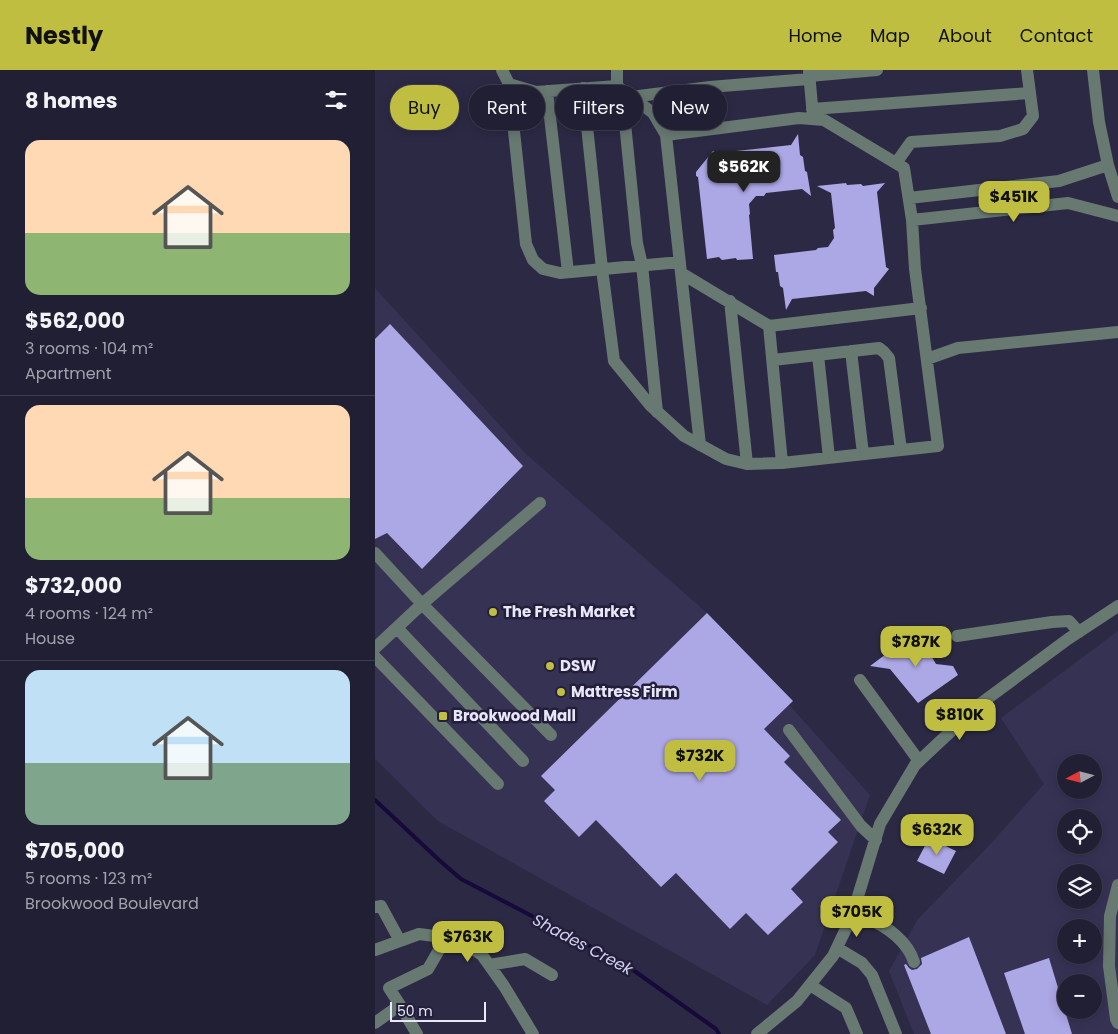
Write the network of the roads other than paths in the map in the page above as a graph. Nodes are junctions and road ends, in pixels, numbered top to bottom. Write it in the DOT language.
graph roads {
  1 [pos="502,70"];
  2 [pos="617,70"];
  3 [pos="877,70"];
  4 [pos="1027,70"];
  5 [pos="1093,70"];
  6 [pos="809,75"];
  7 [pos="509,84"];
  8 [pos="622,85"];
  9 [pos="555,90"];
  10 [pos="547,91"];
  11 [pos="643,91"];
  12 [pos="1030,93"];
  13 [pos="643,106"];
  14 [pos="813,114"];
  15 [pos="587,130"];
  16 [pos="626,130"];
  17 [pos="666,135"];
  18 [pos="1111,159"];
  19 [pos="895,163"];
  20 [pos="1118,197"];
  21 [pos="909,198"];
  22 [pos="1118,216"];
  23 [pos="912,220"];
  24 [pos="642,265"];
  25 [pos="680,268"];
  26 [pos="602,269"];
  27 [pos="568,272"];
  28 [pos="730,301"];
  29 [pos="921,308"];
  30 [pos="769,326"];
  31 [pos="1118,332"];
  32 [pos="851,351"];
  33 [pos="818,355"];
  34 [pos="927,359"];
  35 [pos="773,360"];
  36 [pos="657,412"];
  37 [pos="700,445"];
  38 [pos="901,450"];
  39 [pos="863,454"];
  40 [pos="829,458"];
  41 [pos="782,463"];
  42 [pos="747,464"];
  43 [pos="540,503"];
  44 [pos="375,553"];
  45 [pos="422,604"];
  46 [pos="1118,606"];
  47 [pos="397,628"];
  48 [pos="1079,632"];
  49 [pos="957,636"];
  50 [pos="375,648"];
  51 [pos="375,657"];
  52 [pos="860,680"];
  53 [pos="789,730"];
  54 [pos="551,735"];
  55 [pos="523,761"];
  56 [pos="919,761"];
  57 [pos="498,784"];
  58 [pos="876,840"];
  59 [pos="1118,884"];
  60 [pos="375,907"];
  61 [pos="852,916"];
  62 [pos="446,938"];
  63 [pos="400,941"];
  64 [pos="837,948"];
  65 [pos="1114,949"];
  66 [pos="375,950"];
  67 [pos="914,962"];
  68 [pos="489,965"];
  69 [pos="552,975"];
  70 [pos="810,985"];
  71 [pos="400,1005"];
  72 [pos="375,1023"];
  73 [pos="1118,1023"];
  74 [pos="762,1030"];
  75 [pos="417,1034"];
  76 [pos="533,1034"];
  77 [pos="857,1034"];
  78 [pos="897,1034"];
  1 -- 7 [label="street"];
  2 -- 8 [label="street"];
  3 -- 6 [label="street"];
  4 -- 12 [label="street"];
  5 -- 18 [label="street"];
  6 -- 11 [label="street"];
  6 -- 14 [label="street"];
  7 -- 10 [label="street"];
  7 -- 27 [label="street"];
  9 -- 10 [label="street"];
  10 -- 27 [label="street"];
  12 -- 14 [label="street"];
  12 -- 19 [label="street"];
  13 -- 17 [label="street"];
  14 -- 17 [label="street"];
  14 -- 19 [label="street"];
  15 -- 26 [label="street"];
  16 -- 24 [label="street"];
  17 -- 25 [label="street"];
  18 -- 20 [label="street"];
  18 -- 21 [label="street"];
  19 -- 21 [label="street"];
  21 -- 23 [label="street"];
  22 -- 23 [label="street"];
  23 -- 29 [label="street"];
  24 -- 25 [label="street"];
  24 -- 26 [label="street"];
  24 -- 36 [label="street"];
  25 -- 28 [label="street"];
  25 -- 37 [label="street"];
  26 -- 27 [label="street"];
  26 -- 36 [label="street"];
  28 -- 30 [label="street"];
  28 -- 42 [label="street"];
  29 -- 30 [label="street"];
  29 -- 34 [label="street"];
  30 -- 35 [label="street"];
  31 -- 34 [label="street"];
  32 -- 33 [label="street"];
  32 -- 38 [label="street"];
  32 -- 39 [label="street"];
  33 -- 35 [label="street"];
  33 -- 40 [label="street"];
  34 -- 38 [label="street"];
  35 -- 41 [label="street"];
  36 -- 37 [label="street"];
  37 -- 42 [label="street"];
  38 -- 39 [label="street"];
  39 -- 40 [label="street"];
  40 -- 41 [label="street"];
  41 -- 42 [label="street"];
  43 -- 45 [label="street"];
  44 -- 45 [label="street"];
  45 -- 47 [label="street"];
  45 -- 54 [label="street"];
  46 -- 48 [label="street"];
  47 -- 50 [label="street"];
  47 -- 55 [label="street"];
  48 -- 49 [label="street"];
  48 -- 56 [label="street"];
  51 -- 57 [label="street"];
  52 -- 56 [label="street"];
  53 -- 58 [label="street"];
  56 -- 58 [label="street"];
  58 -- 61 [label="street"];
  59 -- 65 [label="street"];
  60 -- 63 [label="street"];
  61 -- 64 [label="street"];
  61 -- 67 [label="street"];
  62 -- 63 [label="street"];
  62 -- 68 [label="street"];
  62 -- 71 [label="street"];
  63 -- 66 [label="street"];
  64 -- 70 [label="street"];
  64 -- 78 [label="street"];
  65 -- 73 [label="street"];
  68 -- 69 [label="street"];
  68 -- 76 [label="street"];
  70 -- 74 [label="street"];
  70 -- 77 [label="street"];
  71 -- 72 [label="street"];
  71 -- 75 [label="street"];
}
